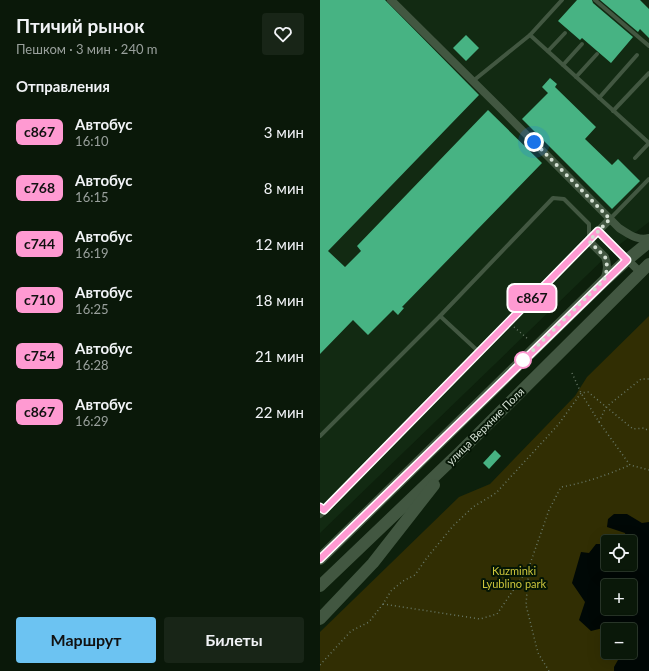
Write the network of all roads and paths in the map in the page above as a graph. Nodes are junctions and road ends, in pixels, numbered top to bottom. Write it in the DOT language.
graph roads {
  1 [pos="391,0"];
  2 [pos="562,0"];
  3 [pos="595,0"];
  4 [pos="565,33"];
  5 [pos="530,35"];
  6 [pos="582,44"];
  7 [pos="649,46"];
  8 [pos="548,51"];
  9 [pos="597,54"];
  10 [pos="637,56"];
  11 [pos="563,65"];
  12 [pos="649,73"];
  13 [pos="576,77"];
  14 [pos="473,81"];
  15 [pos="599,98"];
  16 [pos="613,111"];
  17 [pos="649,143"];
  18 [pos="635,158"];
  19 [pos="649,179"];
  20 [pos="610,219"];
  21 [pos="598,231"];
  22 [pos="649,238"];
  23 [pos="589,241"];
  24 [pos="649,242"];
  25 [pos="627,260"];
  26 [pos="644,268"];
  27 [pos="604,280"];
  28 [pos="440,316"];
  29 [pos="508,322"];
  30 [pos="528,339"];
  31 [pos="479,352"];
  32 [pos="572,373"];
  33 [pos="649,379"];
  34 [pos="581,393"];
  35 [pos="606,407"];
  36 [pos="599,422"];
  37 [pos="649,431"];
  38 [pos="320,436"];
  39 [pos="459,453"];
  40 [pos="630,465"];
  41 [pos="649,470"];
  42 [pos="321,510"];
  43 [pos="320,559"];
  44 [pos="529,567"];
  45 [pos="320,586"];
  46 [pos="383,604"];
  47 [pos="320,619"];
  48 [pos="320,665"];
  49 [pos="549,671"];
  1 -- 14 [label="street"];
  2 -- 5 [label="lane"];
  3 -- 7 [label="lane"];
  4 -- 8 [label="lane"];
  5 -- 8 [label="lane"];
  5 -- 14 [label="lane"];
  6 -- 11 [label="lane"];
  8 -- 11 [label="lane"];
  9 -- 13 [label="lane"];
  10 -- 15 [label="lane"];
  11 -- 13 [label="lane"];
  12 -- 16 [label="lane"];
  13 -- 15 [label="lane"];
  14 -- 20 [label="street"];
  15 -- 16 [label="lane"];
  16 -- 17 [label="lane"];
  17 -- 18 [label="lane"];
  19 -- 20 [label="lane"];
  20 -- 21 [label="street"];
  20 -- 22 [label="street"];
  21 -- 23 [label="street"];
  21 -- 25 [label="street"];
  23 -- 27 [label="street"];
  23 -- 28 [label="lane"];
  23 -- 29 [label="street"];
  24 -- 25 [label="main road, улица Верхние Поля"];
  25 -- 26 [label="street"];
  25 -- 27 [label="main road, улица Верхние Поля"];
  26 -- 39 [label="main road, улица Верхние Поля"];
  27 -- 43 [label="main road, улица Верхние Поля"];
  28 -- 31 [label="lane"];
  28 -- 38 [label="lane"];
  29 -- 30 [label="path"];
  29 -- 31 [label="street"];
  31 -- 42 [label="street"];
  32 -- 34 [label="path"];
  33 -- 35 [label="path"];
  34 -- 35 [label="path"];
  34 -- 36 [label="path"];
  34 -- 46 [label="path"];
  35 -- 36 [label="path"];
  35 -- 37 [label="path"];
  36 -- 40 [label="path"];
  39 -- 45 [label="main road, улица Верхние Поля"];
  39 -- 47 [label="main road"];
  40 -- 41 [label="path"];
  40 -- 44 [label="path"];
  44 -- 46 [label="path"];
  44 -- 49 [label="path"];
  46 -- 48 [label="path"];
}
